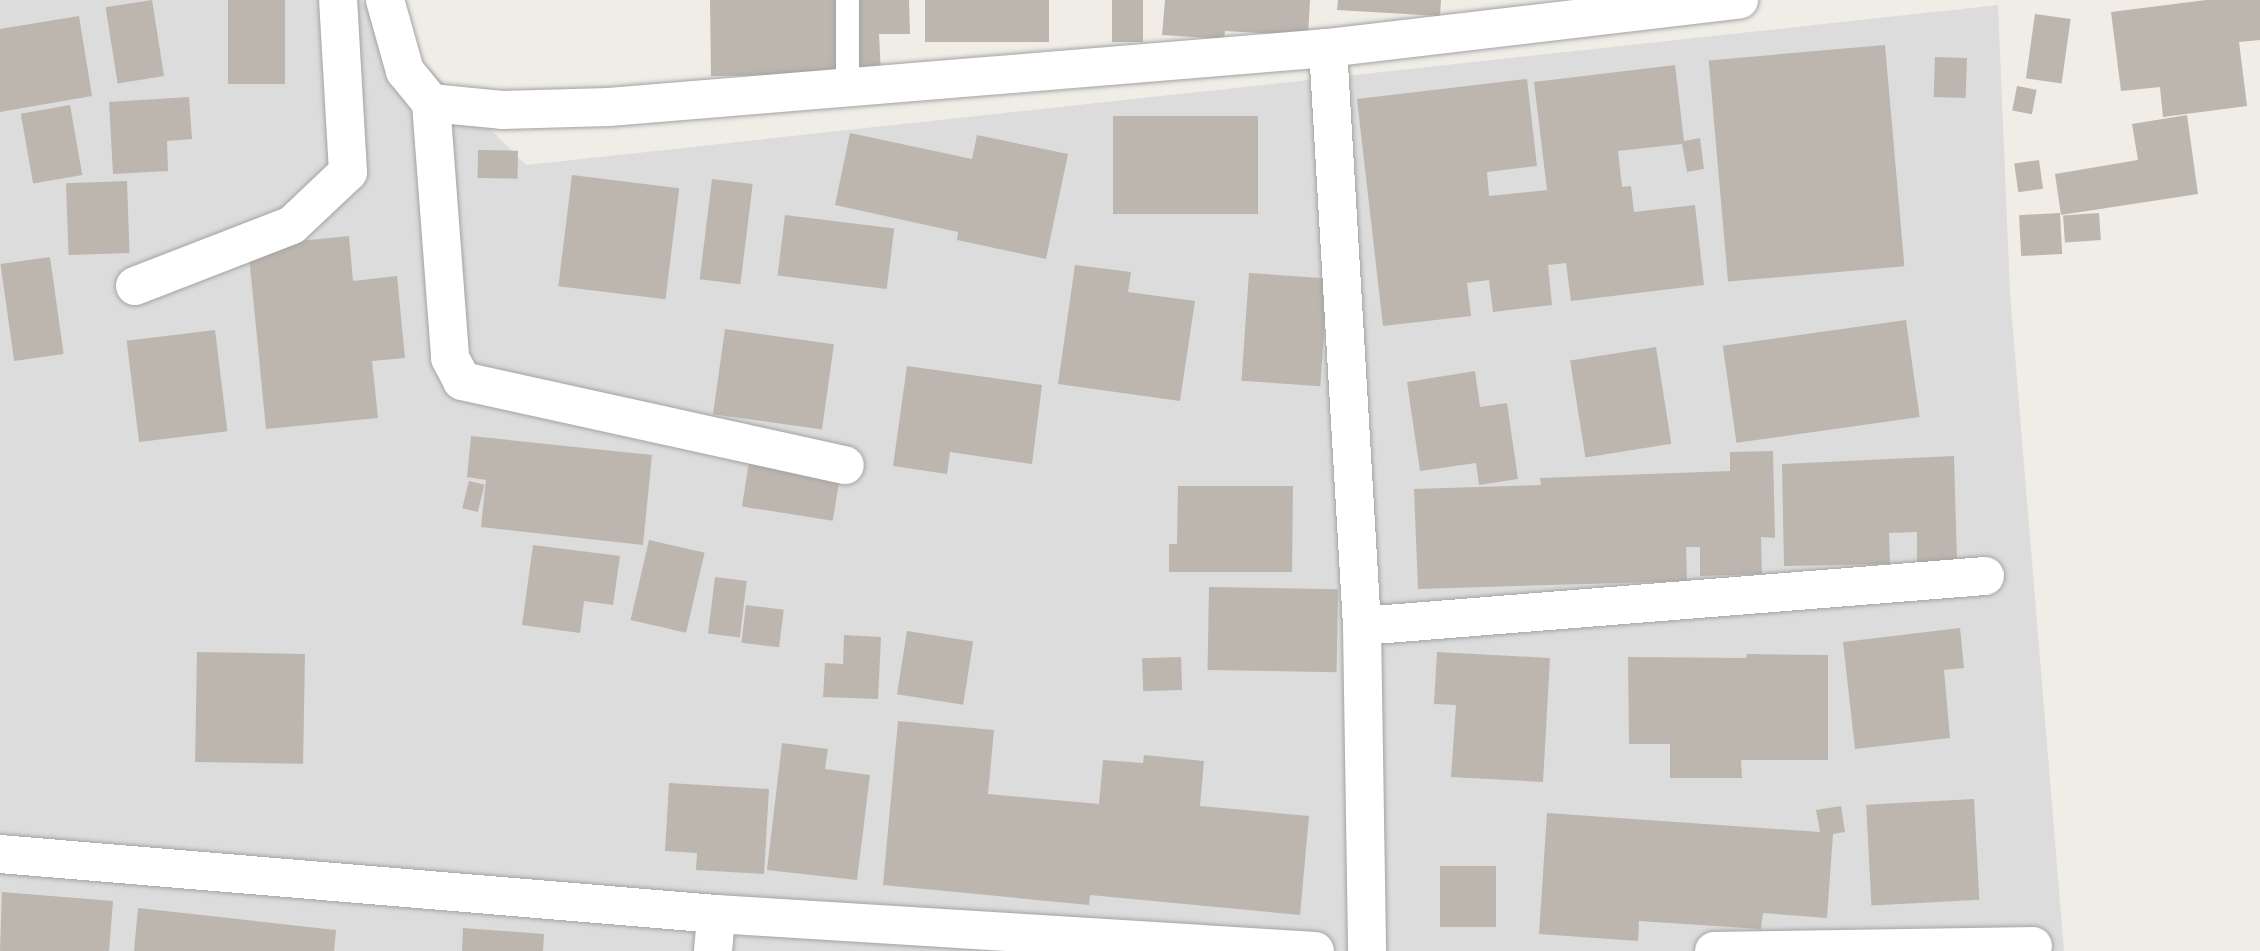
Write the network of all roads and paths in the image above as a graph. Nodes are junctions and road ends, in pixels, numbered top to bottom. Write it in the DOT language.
graph roads {
  1 [pos="338,0"];
  2 [pos="385,0"];
  3 [pos="847,0"];
  4 [pos="1739,0"];
  5 [pos="1328,48"];
  6 [pos="847,88"];
  7 [pos="431,103"];
  8 [pos="135,286"];
  9 [pos="845,465"];
  10 [pos="1985,576"];
  11 [pos="1362,626"];
  12 [pos="0,854"];
  13 [pos="715,932"];
  14 [pos="2033,946"];
  15 [pos="1315,951"];
  16 [pos="1367,951"];
  17 [pos="1714,951"];
  1 -- 8 [label="street"];
  2 -- 7 [label="street"];
  3 -- 6 [label="lane"];
  4 -- 5 [label="street"];
  5 -- 6 [label="street"];
  5 -- 11 [label="street"];
  6 -- 7 [label="street"];
  7 -- 9 [label="street"];
  10 -- 11 [label="street"];
  11 -- 16 [label="street"];
  12 -- 13 [label="street"];
  13 -- 15 [label="street"];
  14 -- 17 [label="street"];
}
